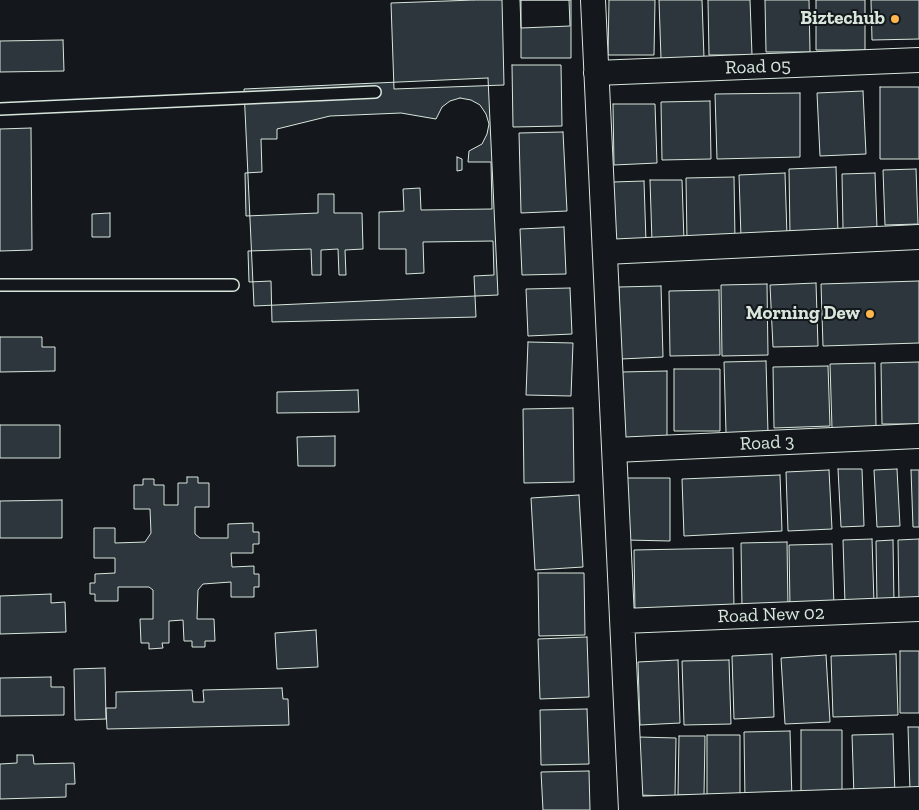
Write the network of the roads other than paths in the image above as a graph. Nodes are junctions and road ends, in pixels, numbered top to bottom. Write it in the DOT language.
graph roads {
  1 [pos="593,0"];
  2 [pos="919,60"];
  3 [pos="596,73"];
  4 [pos="375,92"];
  5 [pos="0,109"];
  6 [pos="919,237"];
  7 [pos="605,252"];
  8 [pos="0,285"];
  9 [pos="233,285"];
  10 [pos="919,436"];
  11 [pos="615,450"];
  12 [pos="919,609"];
  13 [pos="623,621"];
  14 [pos="919,799"];
  15 [pos="632,809"];
  1 -- 3 [label="street"];
  2 -- 3 [label="street, Road 05"];
  3 -- 7 [label="street"];
  4 -- 5 [label="lane"];
  6 -- 7 [label="street"];
  7 -- 11 [label="street"];
  8 -- 9 [label="lane"];
  10 -- 11 [label="street, Road 3"];
  11 -- 13 [label="street"];
  12 -- 13 [label="street, Road New 02"];
  13 -- 15 [label="street"];
  14 -- 15 [label="street"];
}
